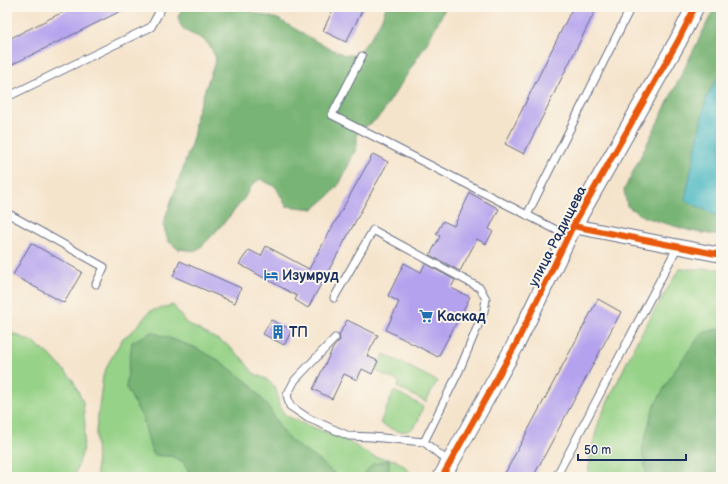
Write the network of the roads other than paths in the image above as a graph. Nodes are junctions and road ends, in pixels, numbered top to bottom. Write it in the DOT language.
graph roads {
  1 [pos="162,7"];
  2 [pos="631,7"];
  3 [pos="695,7"];
  4 [pos="362,56"];
  5 [pos="7,97"];
  6 [pos="7,213"];
  7 [pos="527,215"];
  8 [pos="571,231"];
  9 [pos="678,246"];
  10 [pos="721,255"];
  11 [pos="96,284"];
  12 [pos="334,298"];
  13 [pos="335,338"];
  14 [pos="424,442"];
  15 [pos="446,470"];
  16 [pos="556,477"];
  1 -- 5 [label="lane"];
  2 -- 7 [label="lane"];
  3 -- 8 [label="street, улица Радищева"];
  4 -- 7 [label="lane"];
  6 -- 11 [label="lane"];
  7 -- 8 [label="lane"];
  8 -- 9 [label="street"];
  8 -- 15 [label="street, улица Радищева"];
  9 -- 10 [label="street"];
  9 -- 16 [label="lane"];
  12 -- 14 [label="lane"];
  13 -- 14 [label="lane"];
  14 -- 15 [label="lane"];
}
